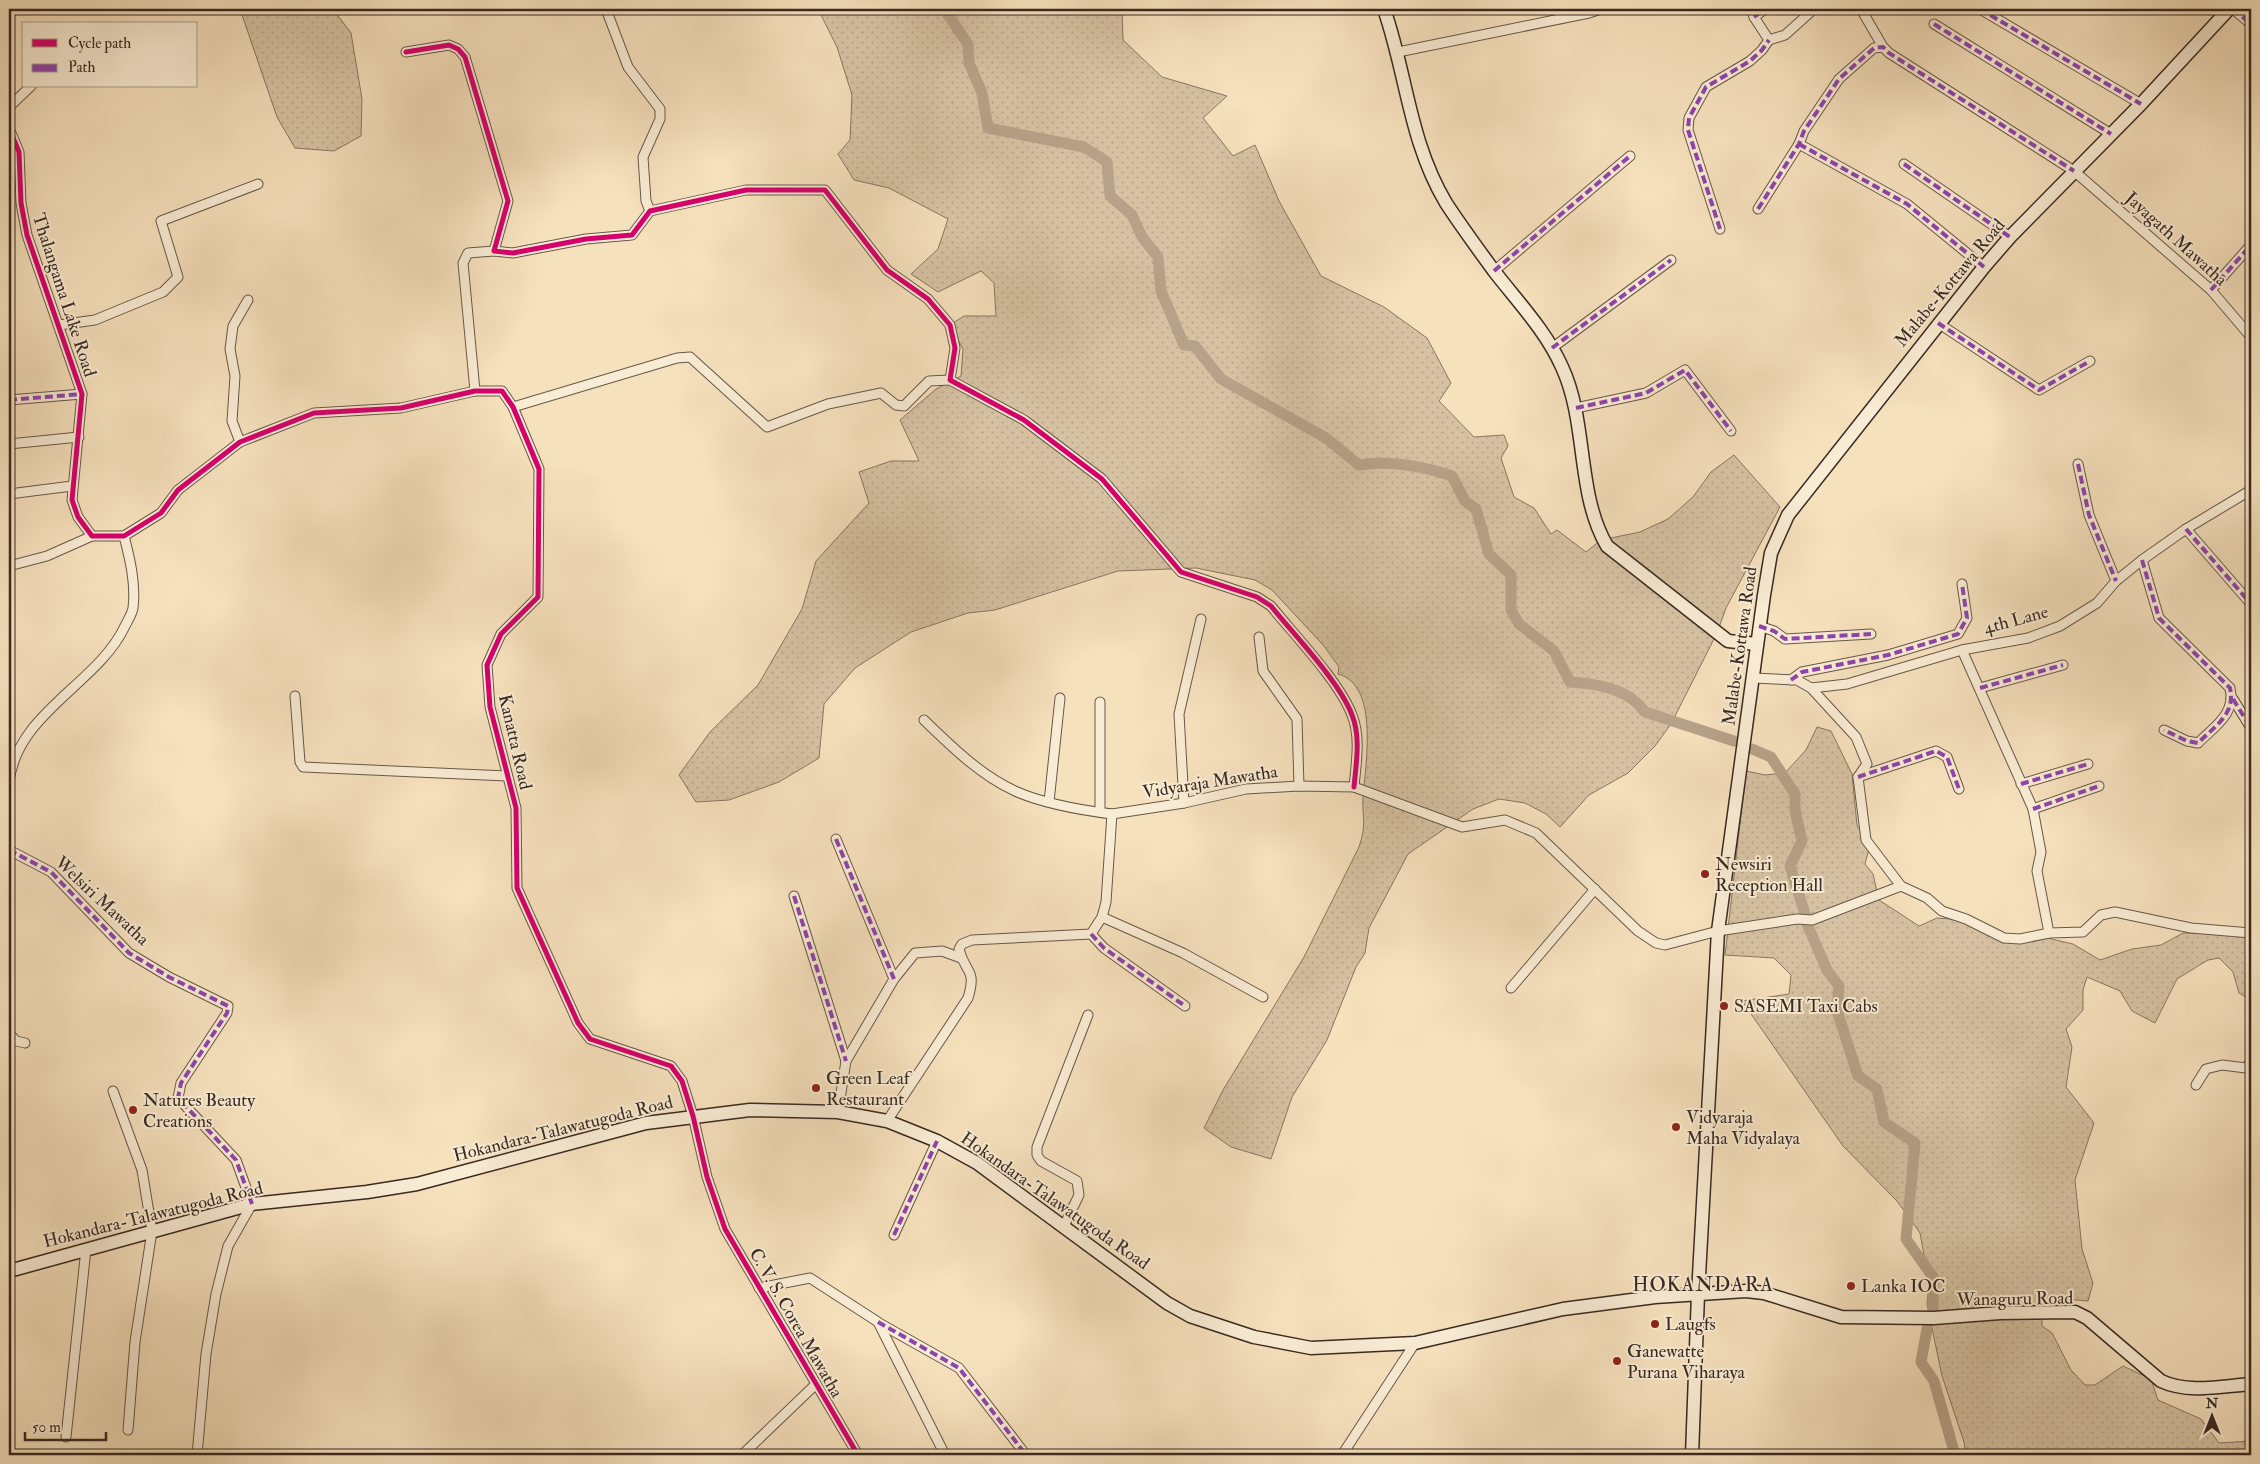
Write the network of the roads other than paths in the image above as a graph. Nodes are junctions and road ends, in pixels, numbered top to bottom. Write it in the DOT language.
graph roads {
  1 [pos="606,9"];
  2 [pos="1384,9"];
  3 [pos="1601,9"];
  4 [pos="1765,9"];
  5 [pos="1814,9"];
  6 [pos="1861,9"];
  7 [pos="1980,9"];
  8 [pos="2229,9"];
  9 [pos="2233,9"];
  10 [pos="1753,13"];
  11 [pos="1934,24"];
  12 [pos="2251,24"];
  13 [pos="1769,40"];
  14 [pos="1883,47"];
  15 [pos="406,52"];
  16 [pos="1398,52"];
  17 [pos="29,88"];
  18 [pos="2140,104"];
  19 [pos="9,107"];
  20 [pos="9,128"];
  21 [pos="2111,134"];
  22 [pos="1799,144"];
  23 [pos="1630,156"];
  24 [pos="1904,164"];
  25 [pos="2074,171"];
  26 [pos="258,184"];
  27 [pos="1758,209"];
  28 [pos="650,211"];
  29 [pos="1720,229"];
  30 [pos="2010,237"];
  31 [pos="2251,245"];
  32 [pos="494,251"];
  33 [pos="1671,260"];
  34 [pos="1984,267"];
  35 [pos="1494,271"];
  36 [pos="2211,290"];
  37 [pos="248,300"];
  38 [pos="1938,323"];
  39 [pos="59,325"];
  40 [pos="2251,337"];
  41 [pos="1552,348"];
  42 [pos="2090,361"];
  43 [pos="950,380"];
  44 [pos="475,391"];
  45 [pos="82,394"];
  46 [pos="9,400"];
  47 [pos="513,407"];
  48 [pos="1576,408"];
  49 [pos="1731,431"];
  50 [pos="79,437"];
  51 [pos="240,442"];
  52 [pos="9,444"];
  53 [pos="2078,464"];
  54 [pos="72,486"];
  55 [pos="2251,490"];
  56 [pos="9,494"];
  57 [pos="2186,529"];
  58 [pos="92,536"];
  59 [pos="124,536"];
  60 [pos="2142,560"];
  61 [pos="9,566"];
  62 [pos="2116,581"];
  63 [pos="1962,584"];
  64 [pos="2251,604"];
  65 [pos="1201,619"];
  66 [pos="1759,626"];
  67 [pos="1871,634"];
  68 [pos="1259,637"];
  69 [pos="1757,644"];
  70 [pos="1962,650"];
  71 [pos="2063,665"];
  72 [pos="1753,678"];
  73 [pos="1791,680"];
  74 [pos="1811,688"];
  75 [pos="1980,688"];
  76 [pos="295,696"];
  77 [pos="1060,698"];
  78 [pos="2233,699"];
  79 [pos="1100,702"];
  80 [pos="924,720"];
  81 [pos="2251,728"];
  82 [pos="2164,730"];
  83 [pos="10,764"];
  84 [pos="2088,764"];
  85 [pos="507,776"];
  86 [pos="1858,778"];
  87 [pos="9,782"];
  88 [pos="2021,784"];
  89 [pos="1300,786"];
  90 [pos="2099,786"];
  91 [pos="1354,788"];
  92 [pos="1959,788"];
  93 [pos="1049,802"];
  94 [pos="1184,803"];
  95 [pos="2033,809"];
  96 [pos="1100,812"];
  97 [pos="9,814"];
  98 [pos="1112,814"];
  99 [pos="9,828"];
  100 [pos="836,838"];
  101 [pos="9,850"];
  102 [pos="1901,886"];
  103 [pos="1596,889"];
  104 [pos="794,896"];
  105 [pos="1102,918"];
  106 [pos="1718,931"];
  107 [pos="2049,933"];
  108 [pos="2251,933"];
  109 [pos="1092,934"];
  110 [pos="961,958"];
  111 [pos="894,979"];
  112 [pos="1511,988"];
  113 [pos="1263,997"];
  114 [pos="1186,1006"];
  115 [pos="1088,1016"];
  116 [pos="9,1033"];
  117 [pos="25,1043"];
  118 [pos="846,1061"];
  119 [pos="2251,1061"];
  120 [pos="2196,1084"];
  121 [pos="113,1091"];
  122 [pos="838,1112"];
  123 [pos="693,1116"];
  124 [pos="887,1121"];
  125 [pos="938,1141"];
  126 [pos="252,1204"];
  127 [pos="1064,1226"];
  128 [pos="152,1231"];
  129 [pos="894,1235"];
  130 [pos="86,1249"];
  131 [pos="9,1271"];
  132 [pos="760,1288"];
  133 [pos="1698,1294"];
  134 [pos="878,1322"];
  135 [pos="1415,1343"];
  136 [pos="2251,1384"];
  137 [pos="815,1385"];
  138 [pos="128,1430"];
  139 [pos="66,1437"];
  140 [pos="752,1446"];
  141 [pos="197,1455"];
  142 [pos="742,1455"];
  143 [pos="758,1455"];
  144 [pos="858,1455"];
  145 [pos="945,1455"];
  146 [pos="1026,1455"];
  147 [pos="1342,1455"];
  148 [pos="1692,1455"];
  1 -- 28 [label="street"];
  2 -- 16 [label="main road"];
  3 -- 16 [label="street"];
  4 -- 10 [label="street"];
  5 -- 13 [label="street"];
  6 -- 14 [label="street"];
  7 -- 18 [label="street"];
  8 -- 18 [label="main road, Malabe-Kottawa Road"];
  9 -- 12 [label="street"];
  10 -- 13 [label="street"];
  11 -- 21 [label="street"];
  13 -- 29 [label="street"];
  14 -- 22 [label="street"];
  14 -- 25 [label="street, Jayagath Mawatha"];
  15 -- 32 [label="street"];
  16 -- 35 [label="main road"];
  17 -- 19 [label="street"];
  18 -- 21 [label="main road, Malabe-Kottawa Road"];
  20 -- 39 [label="street, Thalangama Lake Road"];
  21 -- 25 [label="main road, Malabe-Kottawa Road"];
  22 -- 27 [label="street"];
  22 -- 34 [label="street"];
  23 -- 35 [label="street"];
  24 -- 30 [label="street"];
  25 -- 30 [label="main road, Malabe-Kottawa Road"];
  25 -- 36 [label="street, Jayagath Mawatha"];
  26 -- 39 [label="street"];
  28 -- 32 [label="street"];
  28 -- 43 [label="street"];
  30 -- 34 [label="main road, Malabe-Kottawa Road"];
  31 -- 36 [label="street"];
  32 -- 44 [label="street"];
  33 -- 41 [label="street"];
  34 -- 38 [label="main road, Malabe-Kottawa Road"];
  35 -- 41 [label="main road"];
  36 -- 40 [label="street, Jayagath Mawatha"];
  37 -- 51 [label="street"];
  38 -- 42 [label="street"];
  38 -- 66 [label="main road, Malabe-Kottawa Road"];
  39 -- 45 [label="street, Thalangama Lake Road"];
  41 -- 48 [label="main road"];
  43 -- 47 [label="street"];
  43 -- 91 [label="street"];
  44 -- 47 [label="street"];
  44 -- 51 [label="street"];
  45 -- 46 [label="street"];
  45 -- 50 [label="street, Thalangama Lake Road"];
  47 -- 85 [label="street, Kanatta Road"];
  48 -- 49 [label="street"];
  48 -- 69 [label="main road"];
  50 -- 52 [label="street"];
  50 -- 54 [label="street, Thalangama Lake Road"];
  51 -- 59 [label="street"];
  53 -- 62 [label="street"];
  54 -- 56 [label="street"];
  54 -- 58 [label="street, Thalangama Lake Road"];
  55 -- 57 [label="street, 4th Lane"];
  57 -- 60 [label="street, 4th Lane"];
  57 -- 64 [label="street"];
  58 -- 59 [label="street"];
  58 -- 61 [label="street"];
  59 -- 83 [label="street"];
  60 -- 62 [label="street, 4th Lane"];
  60 -- 78 [label="street"];
  62 -- 70 [label="street, 4th Lane"];
  63 -- 73 [label="street"];
  65 -- 94 [label="street"];
  66 -- 67 [label="street"];
  66 -- 69 [label="main road, Malabe-Kottawa Road"];
  68 -- 89 [label="street"];
  69 -- 72 [label="main road, Malabe-Kottawa Road"];
  70 -- 74 [label="street, 4th Lane"];
  70 -- 75 [label="street"];
  71 -- 75 [label="street"];
  72 -- 73 [label="street"];
  72 -- 106 [label="main road, Malabe-Kottawa Road"];
  73 -- 74 [label="street"];
  74 -- 86 [label="street"];
  75 -- 88 [label="street"];
  76 -- 85 [label="street"];
  77 -- 93 [label="street"];
  78 -- 81 [label="street"];
  78 -- 82 [label="street"];
  79 -- 96 [label="street"];
  80 -- 93 [label="street, Vidyaraja Mawatha"];
  83 -- 87 [label="street"];
  84 -- 88 [label="street"];
  85 -- 123 [label="street, Kanatta Road"];
  86 -- 92 [label="street"];
  86 -- 102 [label="street"];
  88 -- 95 [label="street"];
  89 -- 91 [label="street, Vidyaraja Mawatha"];
  89 -- 94 [label="street, Vidyaraja Mawatha"];
  90 -- 95 [label="street"];
  91 -- 103 [label="street, Vidyaraja Mawatha"];
  93 -- 96 [label="street, Vidyaraja Mawatha"];
  94 -- 98 [label="street, Vidyaraja Mawatha"];
  95 -- 107 [label="street"];
  96 -- 98 [label="street, Vidyaraja Mawatha"];
  97 -- 99 [label="street"];
  98 -- 105 [label="street"];
  100 -- 111 [label="street"];
  101 -- 126 [label="street, Welsiri Mawatha"];
  102 -- 106 [label="street"];
  102 -- 107 [label="street"];
  103 -- 106 [label="street, Vidyaraja Mawatha"];
  103 -- 112 [label="street"];
  104 -- 118 [label="street"];
  105 -- 109 [label="street"];
  105 -- 113 [label="street"];
  106 -- 133 [label="main road, Malabe-Kottawa Road"];
  107 -- 108 [label="street"];
  109 -- 110 [label="street"];
  109 -- 114 [label="street"];
  110 -- 111 [label="street"];
  110 -- 124 [label="street"];
  111 -- 118 [label="street"];
  115 -- 127 [label="street"];
  116 -- 117 [label="street"];
  118 -- 122 [label="street"];
  119 -- 120 [label="street"];
  121 -- 128 [label="street"];
  122 -- 123 [label="main road, Hokandara-Talawatugoda Road"];
  122 -- 124 [label="main road, Hokandara-Talawatugoda Road"];
  123 -- 126 [label="main road, Hokandara-Talawatugoda Road"];
  123 -- 132 [label="street, C. V. S. Corea Mawatha"];
  124 -- 125 [label="main road, Hokandara-Talawatugoda Road"];
  125 -- 127 [label="main road, Hokandara-Talawatugoda Road"];
  125 -- 129 [label="street"];
  126 -- 128 [label="main road, Hokandara-Talawatugoda Road"];
  126 -- 141 [label="street"];
  127 -- 135 [label="main road, Hokandara-Talawatugoda Road"];
  128 -- 130 [label="main road, Hokandara-Talawatugoda Road"];
  128 -- 138 [label="street"];
  130 -- 131 [label="main road, Hokandara-Talawatugoda Road"];
  130 -- 139 [label="street"];
  132 -- 134 [label="street"];
  132 -- 137 [label="street, C. V. S. Corea Mawatha"];
  133 -- 135 [label="main road, Hokandara-Talawatugoda Road"];
  133 -- 136 [label="main road, Wanaguru Road"];
  133 -- 148 [label="main road, Malabe-Kottawa Road"];
  134 -- 145 [label="street"];
  134 -- 146 [label="street"];
  135 -- 147 [label="street"];
  137 -- 140 [label="street"];
  137 -- 144 [label="street, C. V. S. Corea Mawatha"];
  140 -- 142 [label="street"];
  140 -- 143 [label="street"];
}
